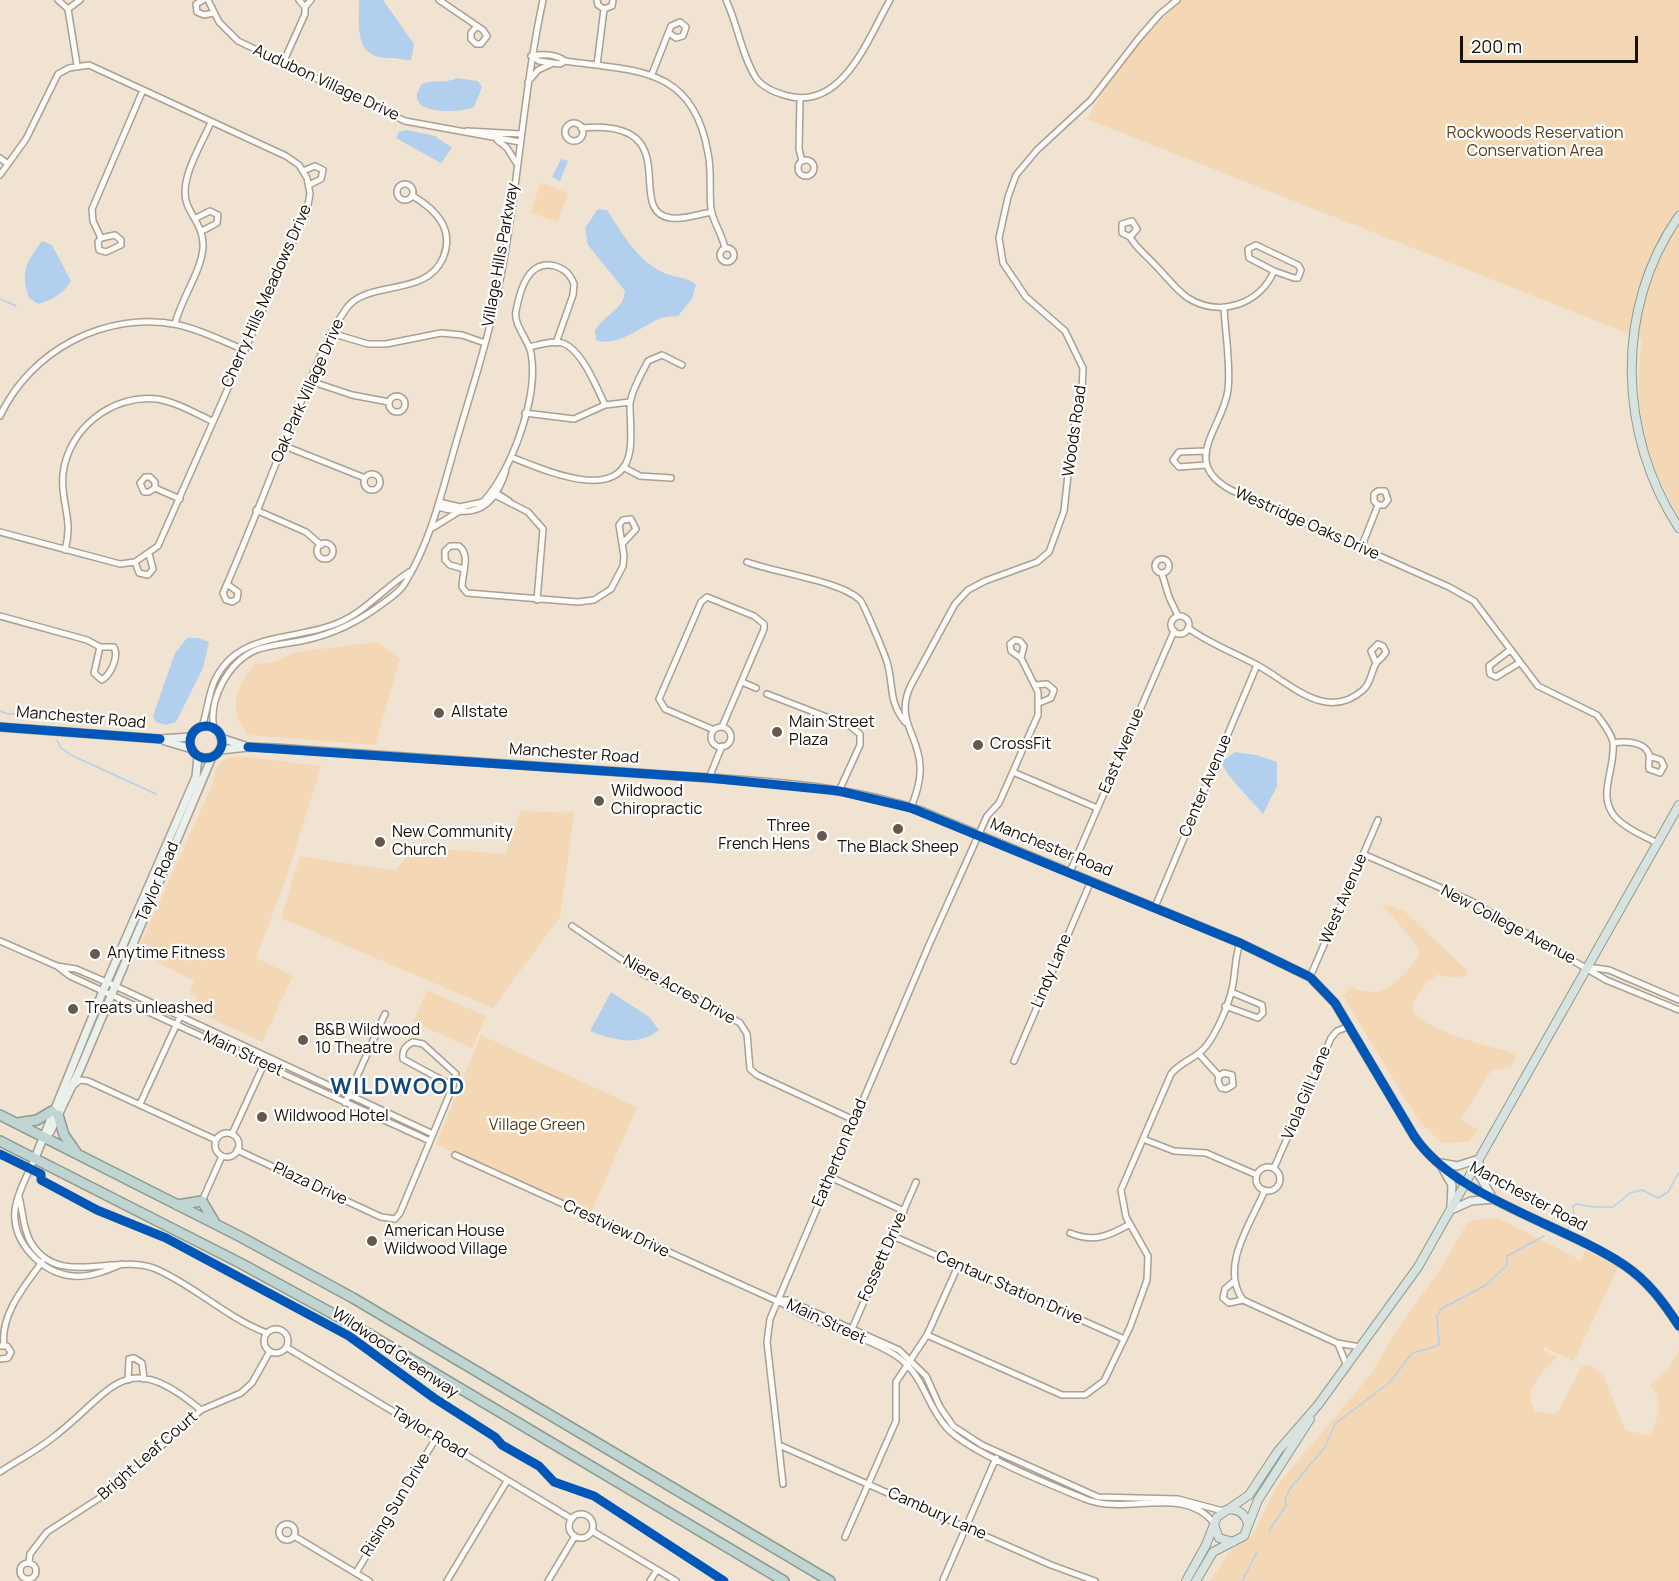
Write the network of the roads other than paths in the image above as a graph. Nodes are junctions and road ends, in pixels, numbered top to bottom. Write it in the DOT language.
graph roads {
  1 [pos="58,0"];
  2 [pos="80,0"];
  3 [pos="203,0"];
  4 [pos="208,0"];
  5 [pos="299,0"];
  6 [pos="311,0"];
  7 [pos="439,0"];
  8 [pos="543,0"];
  9 [pos="597,0"];
  10 [pos="613,0"];
  11 [pos="726,0"];
  12 [pos="890,0"];
  13 [pos="1177,0"];
  14 [pos="305,7"];
  15 [pos="68,9"];
  16 [pos="604,9"];
  17 [pos="213,12"];
  18 [pos="476,27"];
  19 [pos="670,31"];
  20 [pos="531,56"];
  21 [pos="565,61"];
  22 [pos="283,63"];
  23 [pos="556,63"];
  24 [pos="77,65"];
  25 [pos="597,65"];
  26 [pos="652,74"];
  27 [pos="527,83"];
  28 [pos="142,90"];
  29 [pos="800,98"];
  30 [pos="211,122"];
  31 [pos="581,128"];
  32 [pos="465,131"];
  33 [pos="521,134"];
  34 [pos="496,139"];
  35 [pos="520,142"];
  36 [pos="0,158"];
  37 [pos="802,161"];
  38 [pos="8,164"];
  39 [pos="517,164"];
  40 [pos="303,171"];
  41 [pos="0,175"];
  42 [pos="309,185"];
  43 [pos="413,196"];
  44 [pos="712,212"];
  45 [pos="1679,216"];
  46 [pos="196,219"];
  47 [pos="202,231"];
  48 [pos="1130,237"];
  49 [pos="101,238"];
  50 [pos="725,248"];
  51 [pos="1274,271"];
  52 [pos="1224,307"];
  53 [pos="175,324"];
  54 [pos="331,333"];
  55 [pos="485,343"];
  56 [pos="556,343"];
  57 [pos="530,347"];
  58 [pos="243,350"];
  59 [pos="682,365"];
  60 [pos="310,381"];
  61 [pos="389,402"];
  62 [pos="630,402"];
  63 [pos="605,405"];
  64 [pos="525,413"];
  65 [pos="0,416"];
  66 [pos="213,421"];
  67 [pos="282,445"];
  68 [pos="1206,451"];
  69 [pos="511,457"];
  70 [pos="1206,465"];
  71 [pos="623,467"];
  72 [pos="365,478"];
  73 [pos="671,478"];
  74 [pos="155,488"];
  75 [pos="493,493"];
  76 [pos="180,499"];
  77 [pos="439,504"];
  78 [pos="1378,505"];
  79 [pos="256,510"];
  80 [pos="458,512"];
  81 [pos="432,528"];
  82 [pos="1679,528"];
  83 [pos="0,532"];
  84 [pos="623,543"];
  85 [pos="321,545"];
  86 [pos="1361,548"];
  87 [pos="66,550"];
  88 [pos="149,554"];
  89 [pos="135,562"];
  90 [pos="747,562"];
  91 [pos="464,569"];
  92 [pos="1162,573"];
  93 [pos="227,584"];
  94 [pos="537,600"];
  95 [pos="0,616"];
  96 [pos="1179,616"];
  97 [pos="1188,628"];
  98 [pos="1174,631"];
  99 [pos="270,642"];
  100 [pos="100,647"];
  101 [pos="1510,650"];
  102 [pos="1021,658"];
  103 [pos="1376,663"];
  104 [pos="1519,663"];
  105 [pos="1257,665"];
  106 [pos="742,681"];
  107 [pos="1035,685"];
  108 [pos="756,688"];
  109 [pos="767,694"];
  110 [pos="1040,703"];
  111 [pos="906,723"];
  112 [pos="0,726"];
  113 [pos="202,727"];
  114 [pos="722,727"];
  115 [pos="214,729"];
  116 [pos="714,729"];
  117 [pos="191,737"];
  118 [pos="221,738"];
  119 [pos="160,740"];
  120 [pos="1613,743"];
  121 [pos="722,746"];
  122 [pos="248,747"];
  123 [pos="192,749"];
  124 [pos="220,750"];
  125 [pos="198,756"];
  126 [pos="1649,756"];
  127 [pos="212,757"];
  128 [pos="1013,772"];
  129 [pos="709,778"];
  130 [pos="839,791"];
  131 [pos="1679,805"];
  132 [pos="911,808"];
  133 [pos="1097,808"];
  134 [pos="1378,820"];
  135 [pos="979,834"];
  136 [pos="1657,843"];
  137 [pos="1363,854"];
  138 [pos="1070,872"];
  139 [pos="1091,881"];
  140 [pos="1155,907"];
  141 [pos="572,926"];
  142 [pos="0,941"];
  143 [pos="1240,943"];
  144 [pos="57,966"];
  145 [pos="1587,966"];
  146 [pos="1310,977"];
  147 [pos="106,982"];
  148 [pos="114,986"];
  149 [pos="103,991"];
  150 [pos="1231,992"];
  151 [pos="111,994"];
  152 [pos="1679,1000"];
  153 [pos="1225,1006"];
  154 [pos="184,1008"];
  155 [pos="1679,1010"];
  156 [pos="385,1014"];
  157 [pos="180,1016"];
  158 [pos="177,1023"];
  159 [pos="1350,1026"];
  160 [pos="1199,1054"];
  161 [pos="268,1057"];
  162 [pos="1014,1061"];
  163 [pos="264,1065"];
  164 [pos="82,1066"];
  165 [pos="1219,1076"];
  166 [pos="88,1081"];
  167 [pos="72,1086"];
  168 [pos="453,1086"];
  169 [pos="348,1094"];
  170 [pos="345,1102"];
  171 [pos="140,1104"];
  172 [pos="55,1113"];
  173 [pos="0,1115"];
  174 [pos="854,1120"];
  175 [pos="16,1124"];
  176 [pos="232,1134"];
  177 [pos="433,1134"];
  178 [pos="44,1138"];
  179 [pos="1143,1139"];
  180 [pos="216,1140"];
  181 [pos="0,1141"];
  182 [pos="430,1141"];
  183 [pos="237,1150"];
  184 [pos="77,1154"];
  185 [pos="455,1155"];
  186 [pos="222,1156"];
  187 [pos="35,1158"];
  188 [pos="1479,1159"];
  189 [pos="1439,1162"];
  190 [pos="1275,1168"];
  191 [pos="1257,1175"];
  192 [pos="830,1177"];
  193 [pos="916,1182"];
  194 [pos="1467,1183"];
  195 [pos="1265,1190"];
  196 [pos="1494,1199"];
  197 [pos="202,1201"];
  198 [pos="177,1205"];
  199 [pos="1451,1210"];
  200 [pos="904,1211"];
  201 [pos="1130,1224"];
  202 [pos="216,1225"];
  203 [pos="1070,1233"];
  204 [pos="893,1236"];
  205 [pos="43,1260"];
  206 [pos="958,1266"];
  207 [pos="1233,1282"];
  208 [pos="1243,1299"];
  209 [pos="777,1300"];
  210 [pos="1679,1326"];
  211 [pos="851,1330"];
  212 [pos="267,1333"];
  213 [pos="927,1335"];
  214 [pos="1124,1339"];
  215 [pos="1337,1343"];
  216 [pos="2,1346"];
  217 [pos="286,1347"];
  218 [pos="1360,1347"];
  219 [pos="270,1351"];
  220 [pos="0,1359"];
  221 [pos="908,1363"];
  222 [pos="1347,1366"];
  223 [pos="144,1379"];
  224 [pos="128,1380"];
  225 [pos="1318,1405"];
  226 [pos="201,1410"];
  227 [pos="436,1438"];
  228 [pos="779,1445"];
  229 [pos="996,1458"];
  230 [pos="0,1472"];
  231 [pos="507,1481"];
  232 [pos="783,1484"];
  233 [pos="869,1484"];
  234 [pos="1224,1510"];
  235 [pos="572,1519"];
  236 [pos="1214,1524"];
  237 [pos="1248,1525"];
  238 [pos="966,1527"];
  239 [pos="592,1531"];
  240 [pos="294,1536"];
  241 [pos="575,1536"];
  242 [pos="845,1537"];
  243 [pos="1235,1542"];
  244 [pos="29,1563"];
  245 [pos="657,1570"];
  246 [pos="356,1573"];
  247 [pos="943,1580"];
  248 [pos="369,1581"];
  249 [pos="447,1581"];
  250 [pos="548,1581"];
  251 [pos="650,1581"];
  252 [pos="676,1581"];
  253 [pos="784,1581"];
  254 [pos="830,1581"];
  255 [pos="1095,1581"];
  256 [pos="1186,1581"];
  257 [pos="1196,1581"];
  1 -- 15 [label="street"];
  2 -- 15 [label="street"];
  3 -- 17 [label="street"];
  4 -- 17 [label="street, Audubon Village Drive"];
  5 -- 14 [label="street"];
  6 -- 14 [label="street"];
  7 -- 18 [label="street"];
  8 -- 20 [label="street, Village Hills Parkway"];
  9 -- 16 [label="street"];
  10 -- 16 [label="street"];
  11 -- 29 [label="street"];
  12 -- 29 [label="street"];
  13 -- 111 [label="street, Woods Road"];
  14 -- 22 [label="street"];
  15 -- 24 [label="street"];
  16 -- 25 [label="street"];
  17 -- 22 [label="street, Audubon Village Drive"];
  19 -- 26 [label="street"];
  20 -- 21 [label="street"];
  20 -- 23 [label="street"];
  20 -- 27 [label="street, Village Hills Parkway"];
  21 -- 23 [label="street"];
  21 -- 25 [label="street"];
  22 -- 32 [label="street, Audubon Village Drive"];
  23 -- 27 [label="street"];
  24 -- 28 [label="street, Cherry Hills Meadows Drive"];
  24 -- 38 [label="street"];
  25 -- 26 [label="street"];
  26 -- 44 [label="street"];
  27 -- 33 [label="street, Village Hills Parkway"];
  28 -- 30 [label="street, Cherry Hills Meadows Drive"];
  28 -- 49 [label="street"];
  29 -- 37 [label="street"];
  30 -- 40 [label="street, Cherry Hills Meadows Drive"];
  30 -- 46 [label="street"];
  31 -- 44 [label="street"];
  32 -- 33 [label="street, Audubon Village Drive"];
  32 -- 34 [label="street, Audubon Village Drive"];
  33 -- 35 [label="street, Village Hills Parkway"];
  34 -- 35 [label="street, Audubon Village Drive"];
  34 -- 39 [label="street"];
  35 -- 39 [label="street, Village Hills Parkway"];
  36 -- 38 [label="street"];
  38 -- 41 [label="street"];
  39 -- 55 [label="street, Village Hills Parkway"];
  40 -- 42 [label="street, Cherry Hills Meadows Drive"];
  40 -- 42 [label="street"];
  42 -- 58 [label="street, Cherry Hills Meadows Drive"];
  43 -- 54 [label="street, Oak Park Village Drive"];
  44 -- 50 [label="street"];
  45 -- 82 [label="main road"];
  46 -- 47 [label="street"];
  46 -- 47 [label="street"];
  47 -- 53 [label="street"];
  48 -- 52 [label="street"];
  51 -- 51 [label="street"];
  51 -- 52 [label="street"];
  52 -- 68 [label="street"];
  53 -- 58 [label="street"];
  53 -- 65 [label="street"];
  54 -- 55 [label="street"];
  54 -- 60 [label="street, Oak Park Village Drive"];
  55 -- 77 [label="street, Village Hills Parkway"];
  56 -- 57 [label="street"];
  56 -- 57 [label="street"];
  56 -- 63 [label="street"];
  57 -- 64 [label="street"];
  58 -- 66 [label="street, Cherry Hills Meadows Drive"];
  59 -- 62 [label="street"];
  60 -- 61 [label="street"];
  60 -- 67 [label="street, Oak Park Village Drive"];
  62 -- 63 [label="street"];
  62 -- 71 [label="street"];
  63 -- 64 [label="street"];
  64 -- 69 [label="street"];
  66 -- 76 [label="street, Cherry Hills Meadows Drive"];
  66 -- 87 [label="street"];
  67 -- 72 [label="street"];
  67 -- 79 [label="street, Oak Park Village Drive"];
  68 -- 70 [label="street"];
  68 -- 70 [label="street"];
  69 -- 71 [label="street"];
  69 -- 75 [label="street"];
  70 -- 86 [label="street, Westridge Oaks Drive"];
  71 -- 73 [label="street"];
  74 -- 76 [label="street"];
  75 -- 77 [label="street"];
  75 -- 80 [label="street"];
  75 -- 94 [label="street"];
  76 -- 88 [label="street, Cherry Hills Meadows Drive"];
  77 -- 80 [label="street"];
  77 -- 81 [label="street, Village Hills Parkway"];
  78 -- 86 [label="street"];
  79 -- 85 [label="street"];
  79 -- 93 [label="street, Oak Park Village Drive"];
  80 -- 81 [label="street"];
  81 -- 99 [label="street, Village Hills Parkway"];
  83 -- 87 [label="street"];
  84 -- 94 [label="street"];
  86 -- 101 [label="street, Westridge Oaks Drive"];
  87 -- 89 [label="street"];
  88 -- 89 [label="street, Cherry Hills Meadows Drive"];
  88 -- 89 [label="street"];
  90 -- 111 [label="street"];
  91 -- 91 [label="street"];
  91 -- 94 [label="street"];
  92 -- 96 [label="street"];
  95 -- 100 [label="street"];
  96 -- 97 [label="street"];
  96 -- 98 [label="street, East Avenue"];
  97 -- 98 [label="street"];
  97 -- 105 [label="street"];
  98 -- 133 [label="street, East Avenue"];
  99 -- 113 [label="street, Village Hills Parkway"];
  99 -- 115 [label="street, Village Hills Parkway"];
  100 -- 100 [label="street"];
  101 -- 104 [label="street, Westridge Oaks Drive"];
  101 -- 104 [label="street"];
  102 -- 107 [label="street"];
  103 -- 105 [label="street"];
  104 -- 120 [label="street, Westridge Oaks Drive"];
  105 -- 140 [label="street, Center Avenue"];
  106 -- 108 [label="street"];
  106 -- 114 [label="street"];
  106 -- 116 [label="street"];
  107 -- 110 [label="street"];
  107 -- 110 [label="street, Eatherton Road"];
  109 -- 130 [label="street"];
  110 -- 128 [label="street, Eatherton Road"];
  111 -- 132 [label="street, Woods Road"];
  112 -- 119 [label="street, Manchester Road"];
  113 -- 115 [label="street"];
  113 -- 117 [label="street"];
  114 -- 116 [label="street"];
  114 -- 121 [label="street"];
  115 -- 118 [label="street"];
  116 -- 121 [label="street"];
  117 -- 119 [label="street, Manchester Road"];
  117 -- 123 [label="street"];
  118 -- 122 [label="street, Manchester Road"];
  118 -- 124 [label="street"];
  119 -- 123 [label="street, Manchester Road"];
  120 -- 126 [label="street"];
  120 -- 136 [label="street"];
  121 -- 129 [label="street"];
  122 -- 124 [label="street, Manchester Road"];
  122 -- 129 [label="street, Manchester Road"];
  123 -- 125 [label="street"];
  124 -- 127 [label="street"];
  125 -- 127 [label="street"];
  125 -- 147 [label="street, Taylor Road"];
  127 -- 148 [label="street, Taylor Road"];
  128 -- 133 [label="street"];
  128 -- 135 [label="street, Eatherton Road"];
  129 -- 130 [label="street, Manchester Road"];
  130 -- 132 [label="street, Manchester Road"];
  131 -- 136 [label="main road"];
  132 -- 135 [label="street, Manchester Road"];
  133 -- 138 [label="street, East Avenue"];
  134 -- 137 [label="street, West Avenue"];
  135 -- 138 [label="street, Manchester Road"];
  135 -- 174 [label="street, Eatherton Road"];
  136 -- 145 [label="main road"];
  137 -- 145 [label="street, New College Avenue"];
  137 -- 146 [label="street, West Avenue"];
  138 -- 139 [label="street, Manchester Road"];
  139 -- 140 [label="street, Manchester Road"];
  139 -- 162 [label="street, Lindy Lane"];
  140 -- 143 [label="street, Manchester Road"];
  141 -- 174 [label="street, Niere Acres Drive"];
  142 -- 144 [label="street, Main Street"];
  143 -- 146 [label="street, Manchester Road"];
  143 -- 150 [label="street"];
  144 -- 147 [label="street, Main Street"];
  144 -- 149 [label="street, Main Street"];
  145 -- 152 [label="street, New College Avenue"];
  145 -- 155 [label="street, New College Avenue"];
  145 -- 188 [label="main road"];
  146 -- 159 [label="street, Manchester Road"];
  147 -- 148 [label="street, Main Street"];
  147 -- 149 [label="street, Taylor Road"];
  148 -- 151 [label="street, Taylor Road"];
  148 -- 157 [label="street, Main Street"];
  149 -- 151 [label="street, Main Street"];
  149 -- 172 [label="street, Taylor Road"];
  150 -- 153 [label="street"];
  150 -- 153 [label="street"];
  151 -- 158 [label="street, Main Street"];
  151 -- 164 [label="street, Taylor Road"];
  153 -- 160 [label="street"];
  154 -- 157 [label="street"];
  156 -- 169 [label="street"];
  157 -- 158 [label="street"];
  157 -- 161 [label="street, Main Street"];
  158 -- 163 [label="street, Main Street"];
  158 -- 171 [label="street"];
  159 -- 189 [label="street, Manchester Road"];
  159 -- 190 [label="street, Viola Gill Lane"];
  160 -- 165 [label="street"];
  160 -- 179 [label="street"];
  161 -- 163 [label="street"];
  161 -- 169 [label="street, Main Street"];
  163 -- 170 [label="street, Main Street"];
  163 -- 176 [label="street"];
  164 -- 166 [label="street"];
  164 -- 167 [label="street, Taylor Road"];
  166 -- 167 [label="street"];
  166 -- 171 [label="street"];
  167 -- 172 [label="street, Taylor Road"];
  168 -- 168 [label="street"];
  168 -- 177 [label="street"];
  169 -- 170 [label="street"];
  169 -- 177 [label="street, Main Street"];
  170 -- 182 [label="street, Main Street"];
  171 -- 180 [label="street"];
  172 -- 175 [label="highway"];
  172 -- 178 [label="street, Taylor Road"];
  172 -- 184 [label="highway"];
  173 -- 175 [label="highway"];
  174 -- 192 [label="street, Eatherton Road"];
  175 -- 178 [label="highway"];
  176 -- 180 [label="street"];
  176 -- 183 [label="street"];
  177 -- 182 [label="street"];
  178 -- 184 [label="highway"];
  178 -- 187 [label="street, Taylor Road"];
  179 -- 191 [label="street"];
  179 -- 201 [label="street"];
  180 -- 186 [label="street"];
  181 -- 187 [label="highway"];
  182 -- 183 [label="street, Plaza Drive"];
  183 -- 186 [label="street"];
  184 -- 198 [label="highway"];
  185 -- 209 [label="street, Crestview Drive"];
  186 -- 197 [label="street"];
  187 -- 205 [label="street, Taylor Road"];
  187 -- 253 [label="highway"];
  188 -- 189 [label="street"];
  188 -- 194 [label="main road"];
  188 -- 196 [label="street"];
  189 -- 194 [label="street, Manchester Road"];
  189 -- 199 [label="street"];
  190 -- 191 [label="street"];
  190 -- 195 [label="street, Viola Gill Lane"];
  191 -- 195 [label="street"];
  192 -- 200 [label="street"];
  192 -- 209 [label="street, Eatherton Road"];
  193 -- 200 [label="street, Fossett Drive"];
  194 -- 196 [label="street, Manchester Road"];
  194 -- 199 [label="main road"];
  195 -- 207 [label="street, Viola Gill Lane"];
  196 -- 199 [label="street"];
  196 -- 210 [label="street, Manchester Road"];
  197 -- 198 [label="highway"];
  197 -- 202 [label="highway"];
  198 -- 202 [label="highway"];
  199 -- 218 [label="main road"];
  200 -- 204 [label="street, Fossett Drive"];
  201 -- 203 [label="street"];
  201 -- 214 [label="street"];
  202 -- 254 [label="highway"];
  204 -- 206 [label="street, Centaur Station Drive"];
  204 -- 211 [label="street, Fossett Drive"];
  205 -- 212 [label="street, Taylor Road"];
  205 -- 216 [label="street"];
  206 -- 213 [label="street"];
  206 -- 214 [label="street, Centaur Station Drive"];
  207 -- 208 [label="street"];
  207 -- 208 [label="street, Viola Gill Lane"];
  208 -- 215 [label="street, Viola Gill Lane"];
  209 -- 211 [label="street, Main Street"];
  209 -- 228 [label="street, Eatherton Road"];
  211 -- 221 [label="street, Main Street"];
  212 -- 217 [label="street, Taylor Road"];
  212 -- 219 [label="street"];
  213 -- 214 [label="street"];
  213 -- 221 [label="street"];
  215 -- 218 [label="street, Viola Gill Lane"];
  215 -- 222 [label="street"];
  216 -- 220 [label="street"];
  217 -- 219 [label="street"];
  217 -- 227 [label="street, Taylor Road"];
  218 -- 222 [label="main road"];
  219 -- 226 [label="street, Bright Leaf Court"];
  221 -- 229 [label="street, Main Street"];
  221 -- 233 [label="street"];
  221 -- 234 [label="street, Main Street"];
  222 -- 225 [label="main road"];
  223 -- 224 [label="street"];
  223 -- 224 [label="street"];
  223 -- 226 [label="street"];
  224 -- 230 [label="street"];
  225 -- 234 [label="main road"];
  225 -- 237 [label="main road"];
  226 -- 244 [label="street, Bright Leaf Court"];
  227 -- 231 [label="street, Taylor Road"];
  227 -- 246 [label="street, Rising Sun Drive"];
  228 -- 232 [label="street, Eatherton Road"];
  228 -- 233 [label="street, Cambury Lane"];
  229 -- 236 [label="street, Main Street"];
  229 -- 238 [label="street"];
  231 -- 235 [label="street, Taylor Road"];
  231 -- 249 [label="street"];
  233 -- 238 [label="street, Cambury Lane"];
  233 -- 242 [label="street"];
  234 -- 236 [label="main road"];
  234 -- 237 [label="main road"];
  235 -- 239 [label="street, Taylor Road"];
  235 -- 241 [label="street"];
  236 -- 243 [label="main road"];
  236 -- 256 [label="main road"];
  237 -- 243 [label="main road"];
  238 -- 247 [label="street"];
  238 -- 255 [label="street, Cambury Lane"];
  239 -- 241 [label="street"];
  239 -- 245 [label="street, Taylor Road"];
  240 -- 246 [label="street"];
  241 -- 250 [label="street"];
  243 -- 257 [label="main road"];
  245 -- 251 [label="street"];
  245 -- 252 [label="street, Taylor Road"];
  246 -- 248 [label="street"];
}
